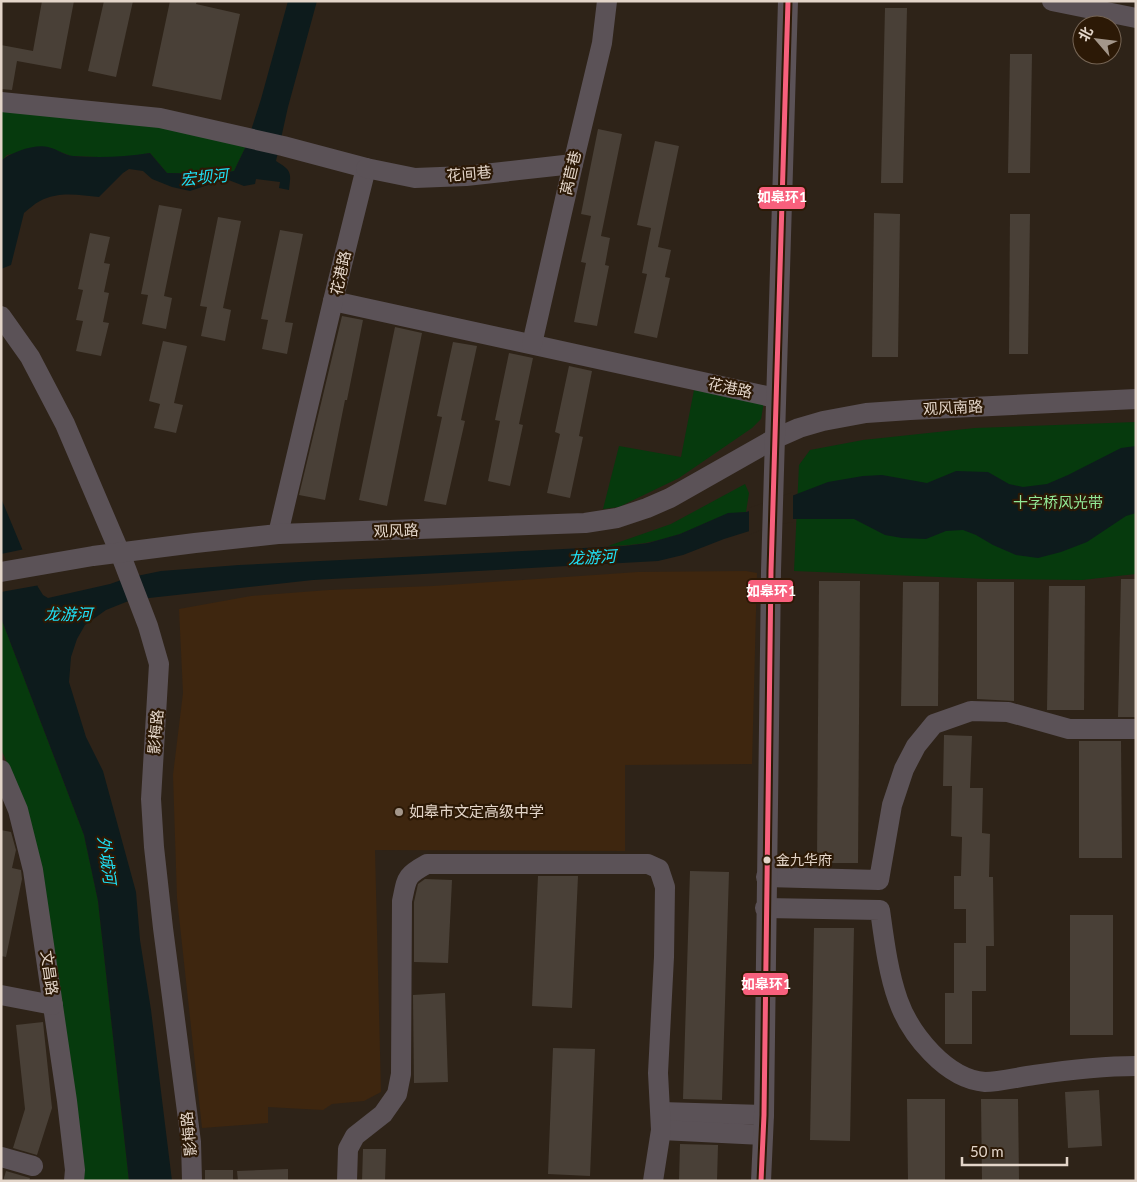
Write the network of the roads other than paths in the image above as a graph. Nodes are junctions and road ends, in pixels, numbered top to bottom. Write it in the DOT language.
graph roads {
  1 [pos="607,1"];
  2 [pos="788,1"];
  3 [pos="1052,1"];
  4 [pos="1136,18"];
  5 [pos="1,102"];
  6 [pos="573,164"];
  7 [pos="366,168"];
  8 [pos="333,301"];
  9 [pos="1,316"];
  10 [pos="532,344"];
  11 [pos="776,398"];
  12 [pos="1136,399"];
  13 [pos="774,439"];
  14 [pos="278,534"];
  15 [pos="124,562"];
  16 [pos="1,572"];
  17 [pos="1136,729"];
  18 [pos="1,770"];
  19 [pos="9,809"];
  20 [pos="766,877"];
  21 [pos="879,880"];
  22 [pos="765,908"];
  23 [pos="880,910"];
  24 [pos="1,995"];
  25 [pos="53,1005"];
  26 [pos="1136,1066"];
  27 [pos="661,1121"];
  28 [pos="763,1125"];
  29 [pos="1,1157"];
  30 [pos="33,1166"];
  31 [pos="74,1181"];
  32 [pos="192,1181"];
  33 [pos="348,1181"];
  34 [pos="653,1181"];
  35 [pos="761,1181"];
  1 -- 6 [label="street, 莴苣巷"];
  2 -- 11 [label="street"];
  3 -- 4 [label="street"];
  5 -- 7 [label="street"];
  6 -- 7 [label="street, 花间巷"];
  6 -- 10 [label="street, 莴苣巷"];
  7 -- 8 [label="street, 花港路"];
  8 -- 10 [label="street, 花港路"];
  8 -- 14 [label="street"];
  9 -- 15 [label="street, 影梅路"];
  10 -- 11 [label="street, 花港路"];
  11 -- 13 [label="street"];
  12 -- 13 [label="street, 观风南路"];
  13 -- 14 [label="street, 观风路"];
  13 -- 20 [label="street"];
  14 -- 15 [label="street, 观风路"];
  15 -- 16 [label="street, 观风路"];
  15 -- 32 [label="street, 影梅路"];
  17 -- 21 [label="street"];
  18 -- 19 [label="street, 文昌路"];
  19 -- 25 [label="street, 文昌路"];
  20 -- 21 [label="street"];
  20 -- 22 [label="street"];
  21 -- 23 [label="street"];
  22 -- 23 [label="street"];
  22 -- 28 [label="street"];
  23 -- 26 [label="street"];
  24 -- 25 [label="street"];
  25 -- 31 [label="street, 文昌路"];
  27 -- 28 [label="street"];
  27 -- 33 [label="street"];
  27 -- 34 [label="street"];
  28 -- 35 [label="street"];
  29 -- 30 [label="street"];
}
